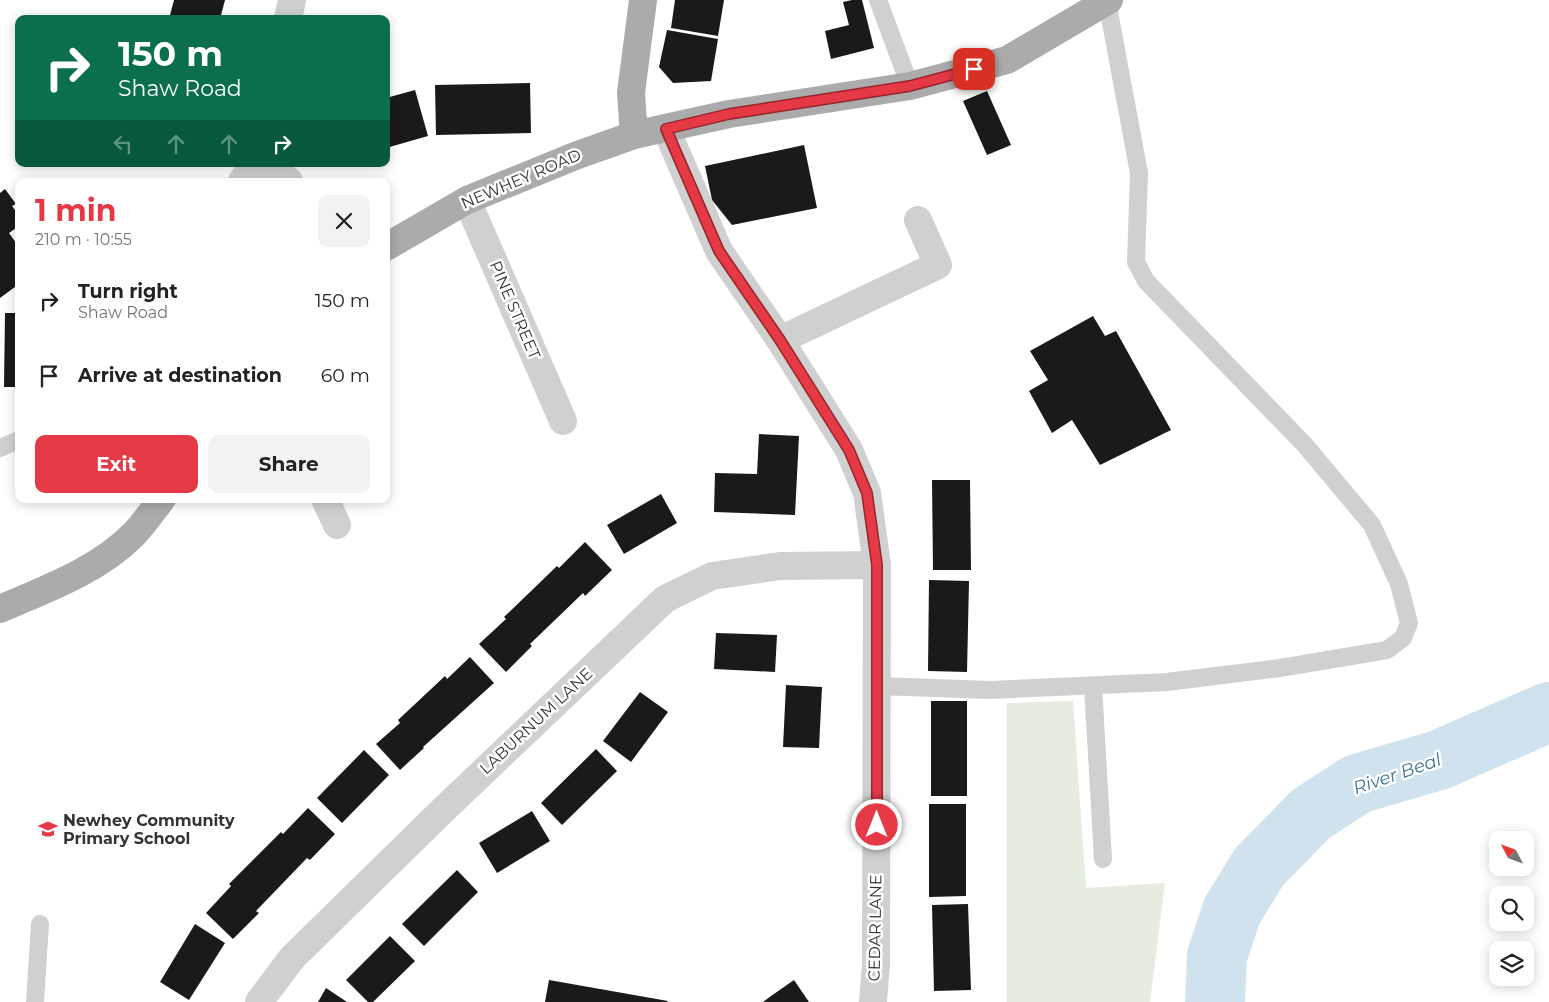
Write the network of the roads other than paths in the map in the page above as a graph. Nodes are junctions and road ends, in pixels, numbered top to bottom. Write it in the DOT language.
graph roads {
  1 [pos="292,0"];
  2 [pos="643,0"];
  3 [pos="878,0"];
  4 [pos="1108,0"];
  5 [pos="289,15"];
  6 [pos="910,86"];
  7 [pos="666,129"];
  8 [pos="634,135"];
  9 [pos="252,167"];
  10 [pos="268,167"];
  11 [pos="244,178"];
  12 [pos="284,178"];
  13 [pos="467,200"];
  14 [pos="918,220"];
  15 [pos="390,244"];
  16 [pos="780,340"];
  17 [pos="563,421"];
  18 [pos="15,442"];
  19 [pos="0,448"];
  20 [pos="159,503"];
  21 [pos="327,503"];
  22 [pos="337,525"];
  23 [pos="877,565"];
  24 [pos="0,610"];
  25 [pos="878,686"];
  26 [pos="1093,686"];
  27 [pos="1103,859"];
  28 [pos="40,924"];
  29 [pos="35,1002"];
  30 [pos="259,1002"];
  31 [pos="873,1002"];
  1 -- 5 [label="street"];
  2 -- 8 [label="main road"];
  3 -- 6 [label="lane"];
  4 -- 6 [label="main road, NEWHEY ROAD"];
  4 -- 26 [label="lane"];
  6 -- 7 [label="main road, NEWHEY ROAD"];
  7 -- 8 [label="main road, NEWHEY ROAD"];
  7 -- 16 [label="street, CEDAR LANE"];
  8 -- 13 [label="main road, NEWHEY ROAD"];
  9 -- 11 [label="street"];
  10 -- 12 [label="street"];
  13 -- 15 [label="main road, NEWHEY ROAD"];
  13 -- 17 [label="street, PINE STREET"];
  14 -- 16 [label="street"];
  16 -- 23 [label="street, CEDAR LANE"];
  18 -- 19 [label="lane"];
  20 -- 24 [label="main road"];
  21 -- 22 [label="street"];
  23 -- 25 [label="street, CEDAR LANE"];
  23 -- 30 [label="street, LABURNUM LANE"];
  25 -- 26 [label="lane"];
  25 -- 31 [label="street, CEDAR LANE"];
  26 -- 27 [label="lane"];
  28 -- 29 [label="lane"];
}
